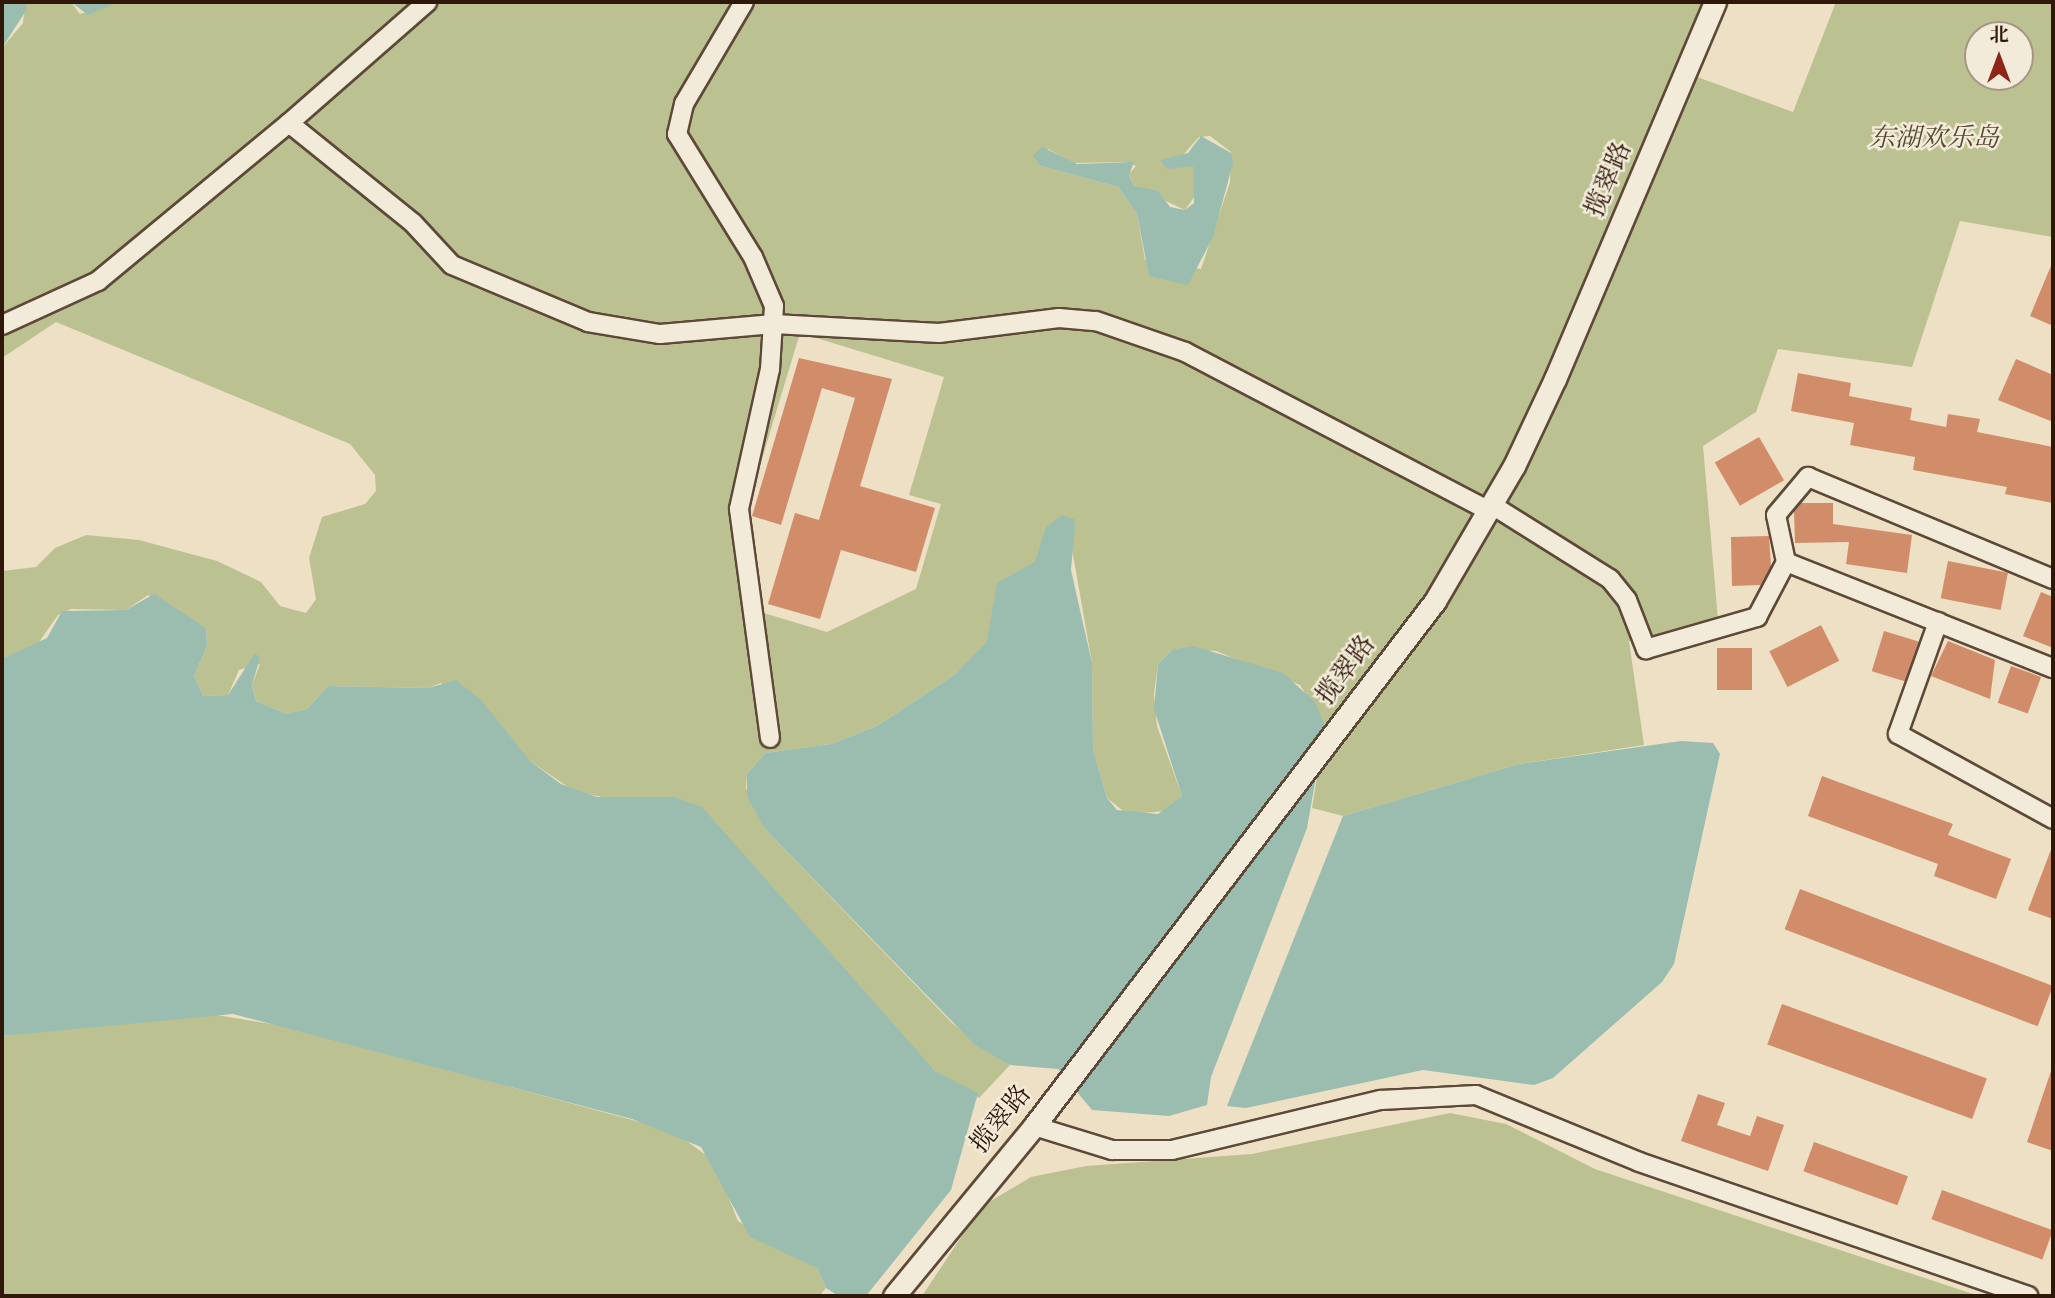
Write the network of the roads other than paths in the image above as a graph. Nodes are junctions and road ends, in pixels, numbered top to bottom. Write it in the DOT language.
graph roads {
  1 [pos="428,2"];
  2 [pos="744,2"];
  3 [pos="1715,2"];
  4 [pos="289,123"];
  5 [pos="775,324"];
  6 [pos="2,325"];
  7 [pos="1491,508"];
  8 [pos="1786,562"];
  9 [pos="2053,579"];
  10 [pos="1938,622"];
  11 [pos="2053,668"];
  12 [pos="770,738"];
  13 [pos="2053,819"];
  14 [pos="1034,1126"];
  15 [pos="894,1296"];
  16 [pos="2029,1296"];
  1 -- 4 [label="street"];
  2 -- 5 [label="street"];
  3 -- 7 [label="street, 揽翠路"];
  4 -- 5 [label="street"];
  4 -- 6 [label="street"];
  5 -- 7 [label="street"];
  5 -- 12 [label="street"];
  7 -- 8 [label="street"];
  7 -- 14 [label="street, 揽翠路"];
  8 -- 9 [label="street"];
  8 -- 10 [label="street"];
  10 -- 11 [label="street"];
  10 -- 13 [label="street"];
  14 -- 15 [label="street, 揽翠路"];
  14 -- 16 [label="street"];
}
